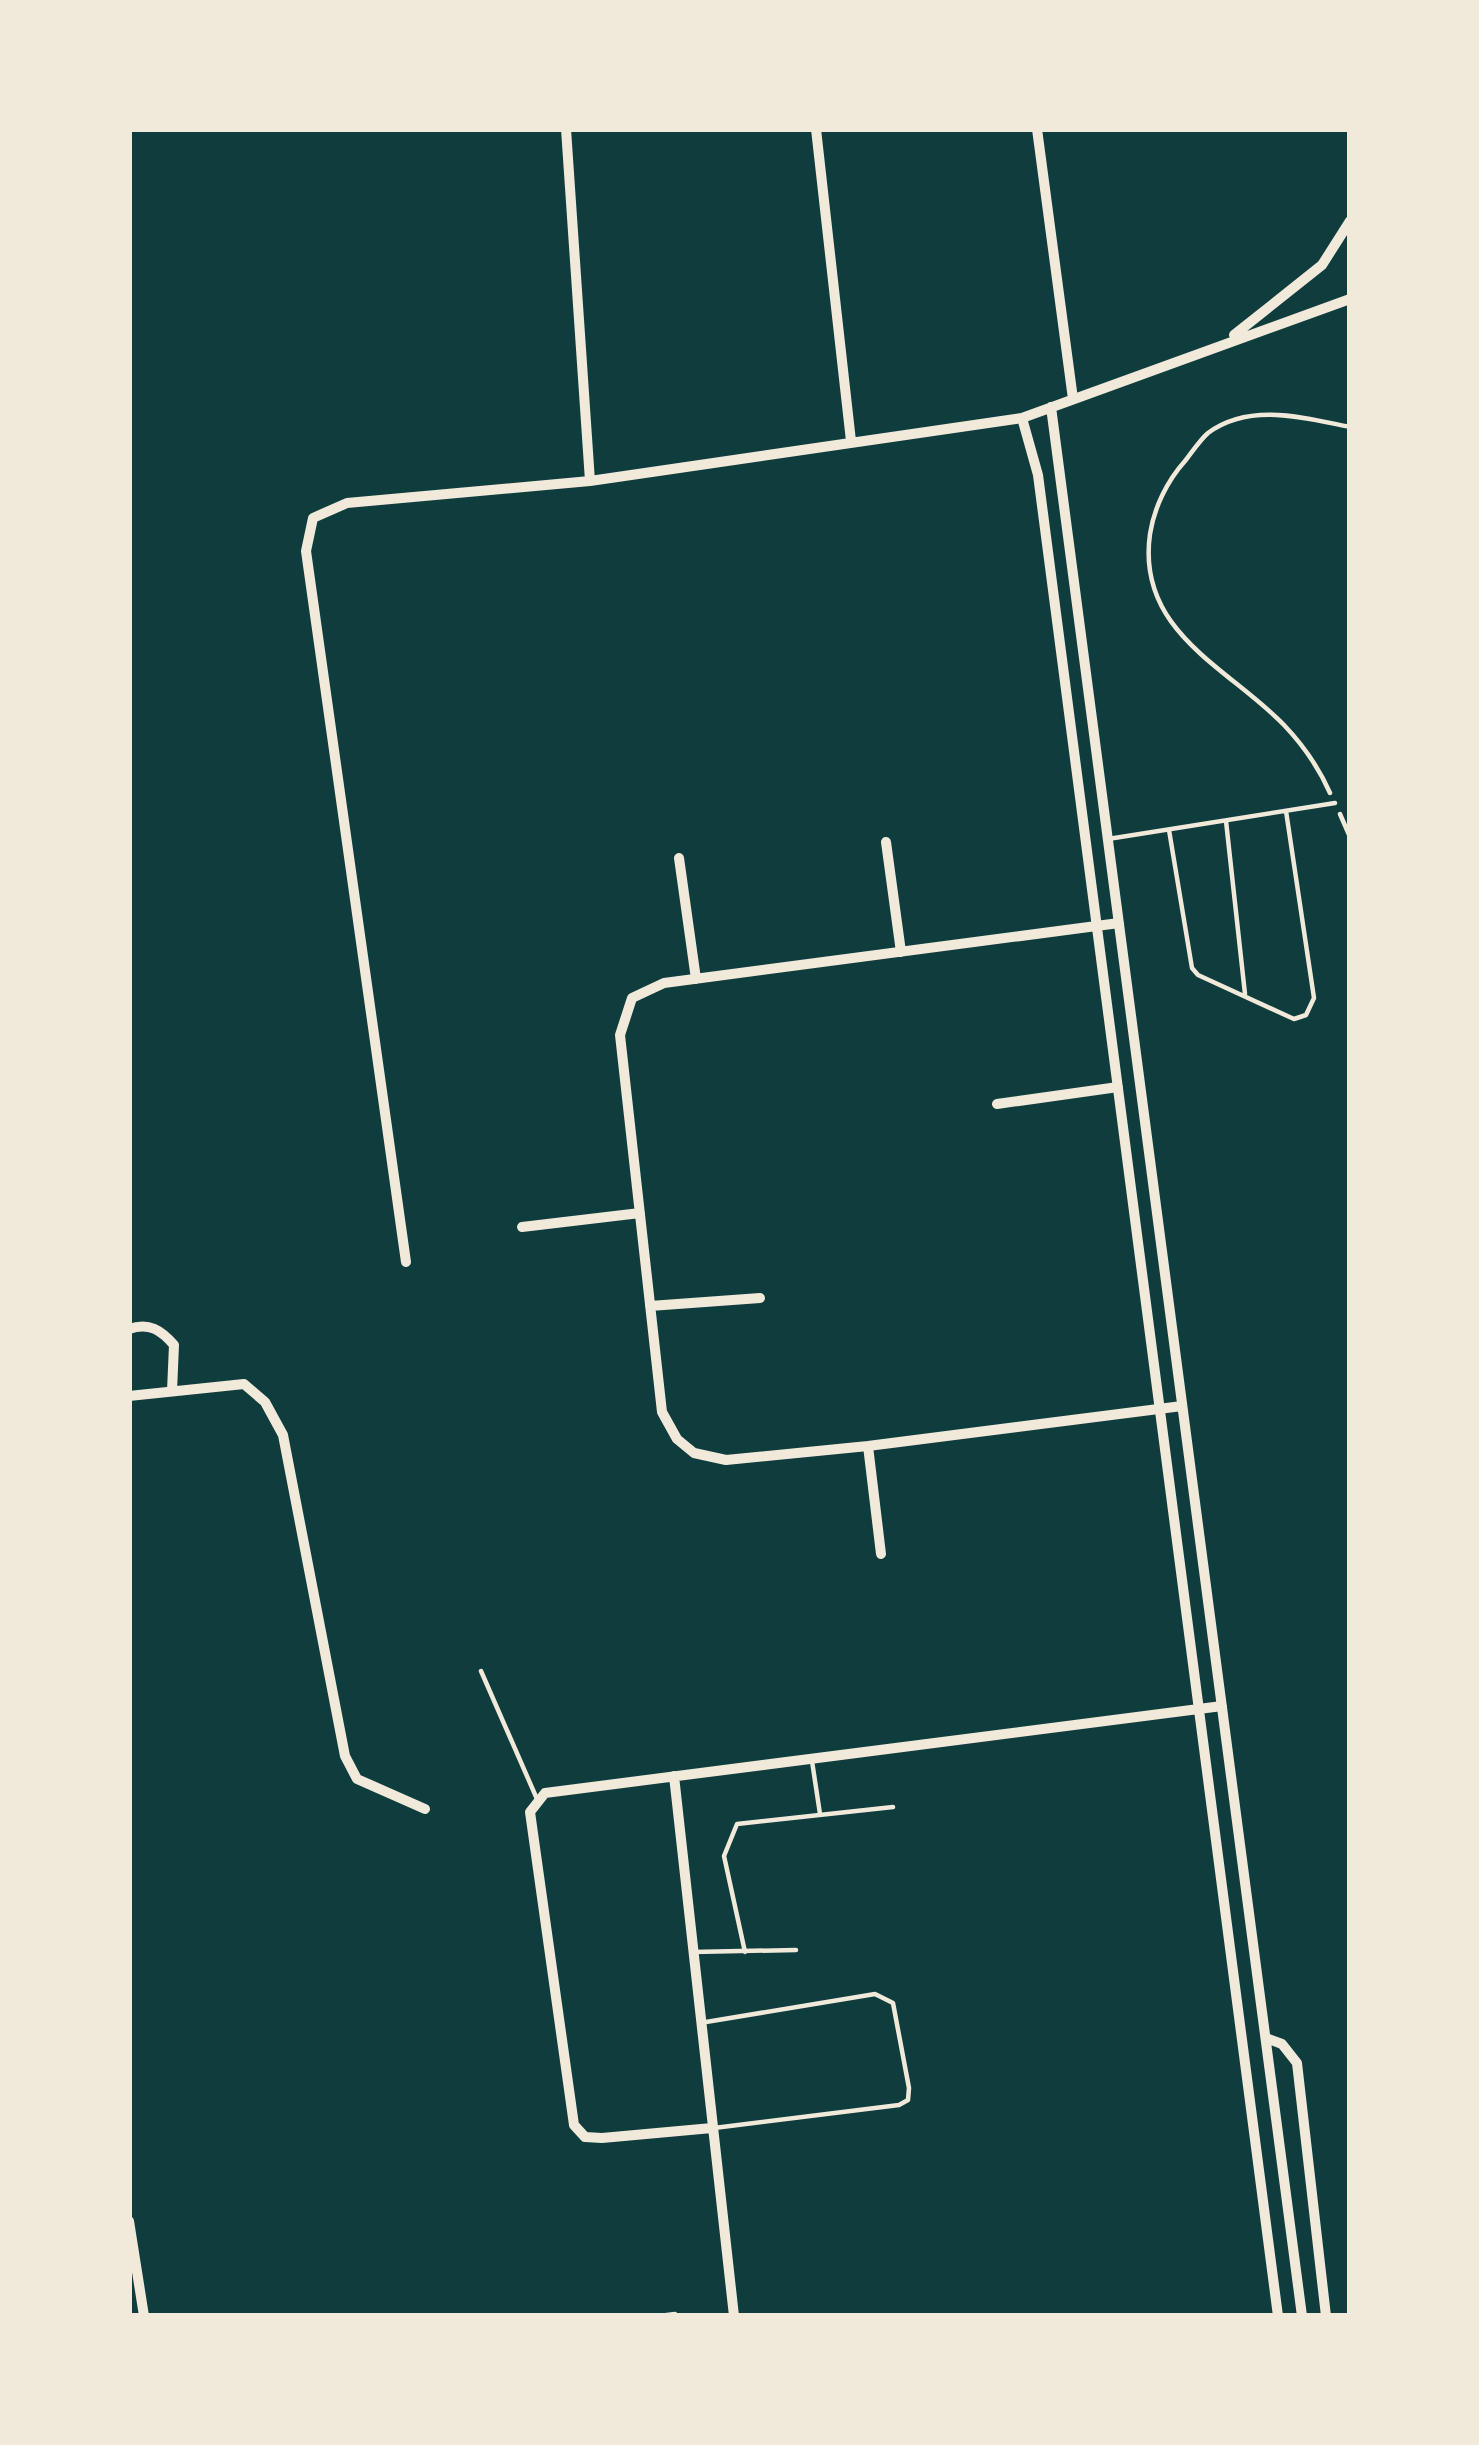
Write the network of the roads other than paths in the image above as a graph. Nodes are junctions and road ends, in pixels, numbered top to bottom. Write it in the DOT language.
graph roads {
  1 [pos="566,129"];
  2 [pos="816,129"];
  3 [pos="1037,129"];
  4 [pos="1350,220"];
  5 [pos="1350,299"];
  6 [pos="1225,343"];
  7 [pos="1073,399"];
  8 [pos="1051,407"];
  9 [pos="1022,418"];
  10 [pos="851,441"];
  11 [pos="590,481"];
  12 [pos="1335,803"];
  13 [pos="1286,811"];
  14 [pos="1226,821"];
  15 [pos="1169,830"];
  16 [pos="1108,839"];
  17 [pos="886,842"];
  18 [pos="679,858"];
  19 [pos="1119,923"];
  20 [pos="1097,926"];
  21 [pos="901,952"];
  22 [pos="696,979"];
  23 [pos="1245,997"];
  24 [pos="1118,1088"];
  25 [pos="997,1104"];
  26 [pos="640,1214"];
  27 [pos="522,1227"];
  28 [pos="406,1262"];
  29 [pos="760,1298"];
  30 [pos="650,1306"];
  31 [pos="129,1329"];
  32 [pos="172,1390"];
  33 [pos="129,1396"];
  34 [pos="1182,1406"];
  35 [pos="1160,1408"];
  36 [pos="868,1446"];
  37 [pos="881,1554"];
  38 [pos="481,1672"];
  39 [pos="1222,1706"];
  40 [pos="1198,1708"];
  41 [pos="812,1758"];
  42 [pos="674,1776"];
  43 [pos="537,1798"];
  44 [pos="893,1807"];
  45 [pos="424,1809"];
  46 [pos="820,1814"];
  47 [pos="796,1950"];
  48 [pos="693,1952"];
  49 [pos="745,1952"];
  50 [pos="701,2023"];
  51 [pos="1266,2038"];
  52 [pos="712,2128"];
  53 [pos="129,2221"];
  54 [pos="676,2314"];
  55 [pos="144,2316"];
  56 [pos="659,2316"];
  57 [pos="734,2316"];
  58 [pos="1278,2316"];
  59 [pos="1302,2316"];
  60 [pos="1327,2316"];
  1 -- 11 [label="street"];
  2 -- 10 [label="street"];
  3 -- 7 [label="street"];
  4 -- 6 [label="street"];
  5 -- 6 [label="street"];
  6 -- 7 [label="street"];
  7 -- 8 [label="street"];
  8 -- 9 [label="street"];
  8 -- 16 [label="street"];
  9 -- 10 [label="street"];
  9 -- 20 [label="street"];
  10 -- 11 [label="street"];
  11 -- 28 [label="street"];
  12 -- 13 [label="lane"];
  13 -- 14 [label="lane"];
  13 -- 23 [label="lane"];
  14 -- 15 [label="lane"];
  14 -- 23 [label="lane"];
  15 -- 16 [label="lane"];
  15 -- 23 [label="lane"];
  16 -- 19 [label="street"];
  17 -- 21 [label="street"];
  18 -- 22 [label="street"];
  19 -- 20 [label="street"];
  19 -- 34 [label="street"];
  20 -- 21 [label="street"];
  20 -- 24 [label="street"];
  21 -- 22 [label="street"];
  22 -- 26 [label="street"];
  24 -- 25 [label="street"];
  24 -- 35 [label="street"];
  26 -- 27 [label="street"];
  26 -- 30 [label="street"];
  29 -- 30 [label="street"];
  30 -- 36 [label="street"];
  31 -- 32 [label="street"];
  32 -- 33 [label="street"];
  32 -- 45 [label="street"];
  34 -- 35 [label="street"];
  34 -- 39 [label="street"];
  35 -- 36 [label="street"];
  35 -- 40 [label="street"];
  36 -- 37 [label="street"];
  38 -- 43 [label="lane"];
  39 -- 40 [label="street"];
  39 -- 51 [label="street"];
  40 -- 41 [label="street"];
  40 -- 58 [label="street"];
  41 -- 42 [label="street"];
  41 -- 46 [label="lane"];
  42 -- 43 [label="street"];
  42 -- 48 [label="street"];
  43 -- 52 [label="street"];
  44 -- 46 [label="lane"];
  46 -- 49 [label="lane"];
  47 -- 49 [label="lane"];
  48 -- 49 [label="lane"];
  48 -- 50 [label="street"];
  50 -- 52 [label="street"];
  50 -- 52 [label="lane"];
  51 -- 59 [label="street"];
  51 -- 60 [label="street"];
  52 -- 57 [label="street"];
  53 -- 55 [label="street"];
  54 -- 56 [label="lane"];
}
